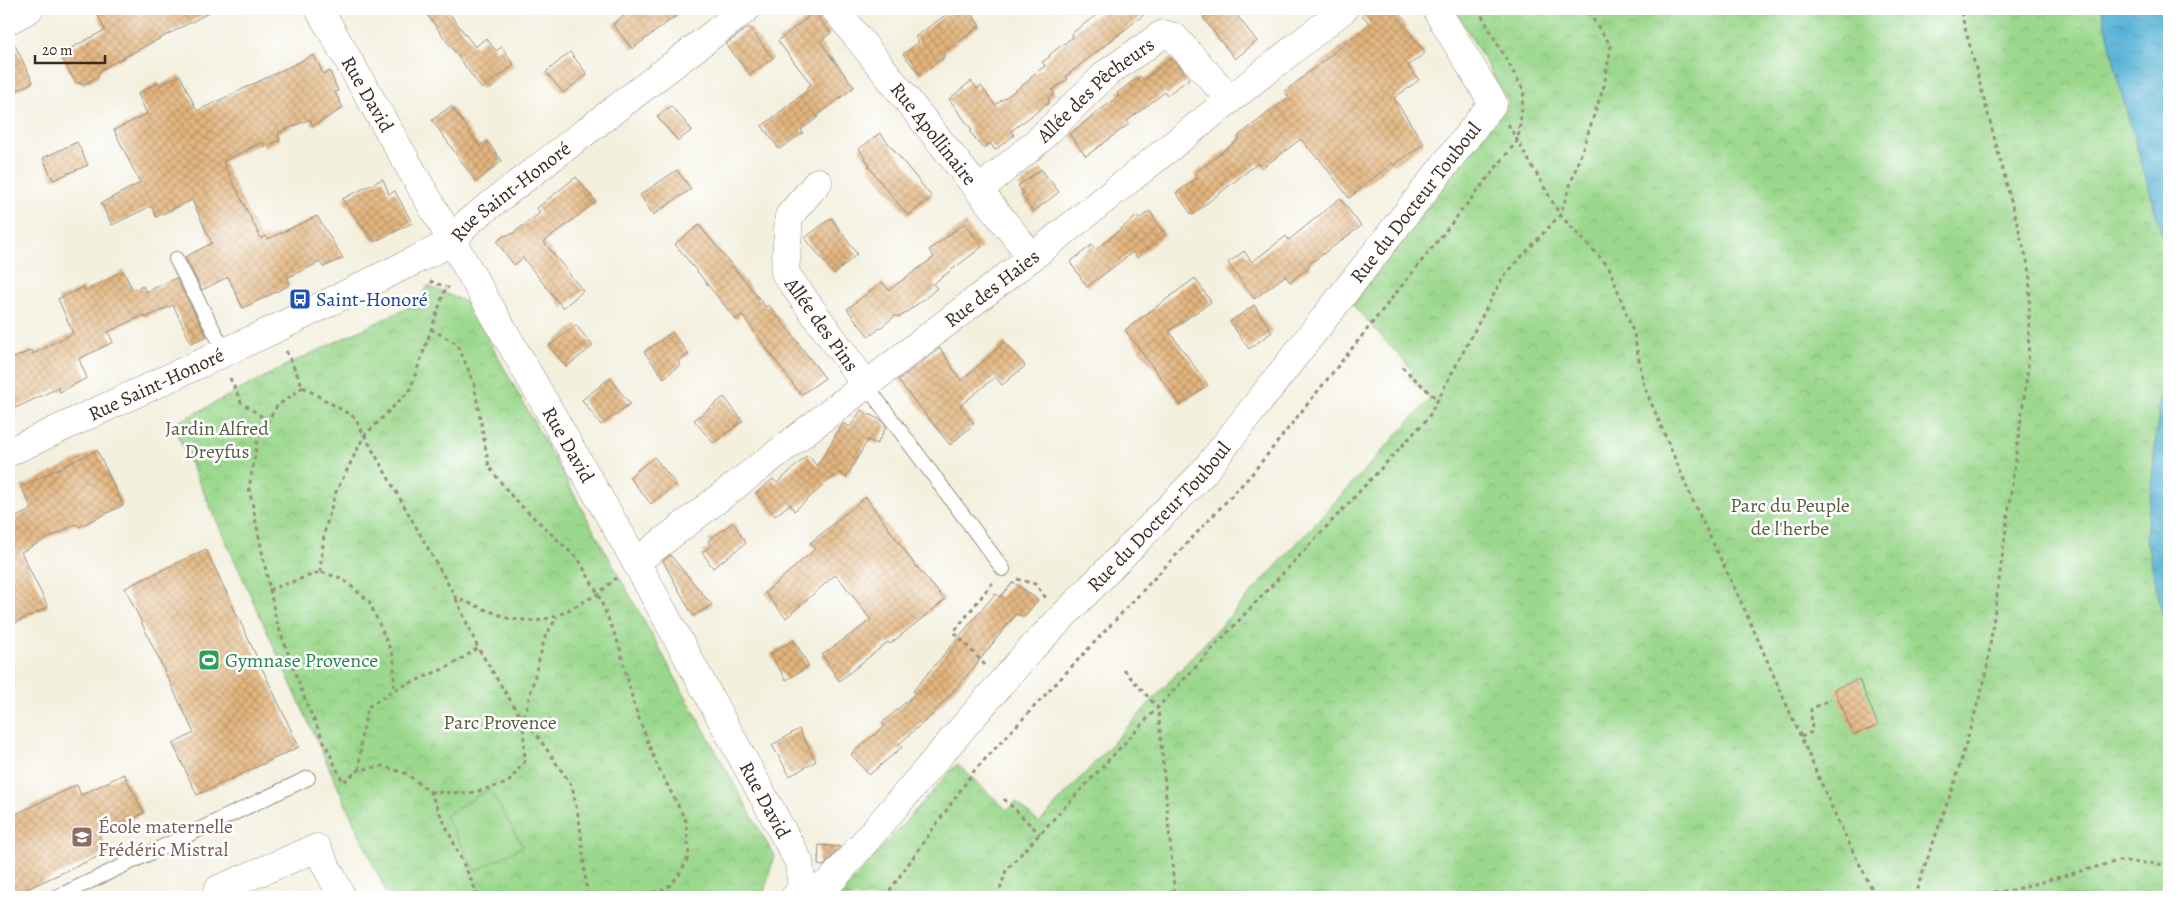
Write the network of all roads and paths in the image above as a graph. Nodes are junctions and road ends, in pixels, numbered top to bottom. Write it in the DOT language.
graph roads {
  1 [pos="29,9"];
  2 [pos="319,9"];
  3 [pos="746,9"];
  4 [pos="835,9"];
  5 [pos="1344,9"];
  6 [pos="1436,9"];
  7 [pos="1586,9"];
  8 [pos="1960,9"];
  9 [pos="9,20"];
  10 [pos="1230,100"];
  11 [pos="1493,103"];
  12 [pos="818,182"];
  13 [pos="979,190"];
  14 [pos="1560,215"];
  15 [pos="452,242"];
  16 [pos="1032,257"];
  17 [pos="176,259"];
  18 [pos="482,294"];
  19 [pos="275,329"];
  20 [pos="431,329"];
  21 [pos="222,353"];
  22 [pos="1402,367"];
  23 [pos="866,385"];
  24 [pos="303,387"];
  25 [pos="1438,400"];
  26 [pos="268,421"];
  27 [pos="364,436"];
  28 [pos="9,452"];
  29 [pos="636,562"];
  30 [pos="1003,570"];
  31 [pos="320,572"];
  32 [pos="269,590"];
  33 [pos="598,594"];
  34 [pos="456,598"];
  35 [pos="557,616"];
  36 [pos="1063,617"];
  37 [pos="478,648"];
  38 [pos="1124,670"];
  39 [pos="1002,684"];
  40 [pos="394,690"];
  41 [pos="1831,699"];
  42 [pos="1158,708"];
  43 [pos="523,721"];
  44 [pos="1801,737"];
  45 [pos="359,770"];
  46 [pos="308,778"];
  47 [pos="430,792"];
  48 [pos="1004,799"];
  49 [pos="1040,834"];
  50 [pos="2169,865"];
  51 [pos="798,893"];
  52 [pos="587,894"];
  53 [pos="1914,896"];
  54 [pos="57,897"];
  55 [pos="215,897"];
  56 [pos="342,897"];
  57 [pos="480,897"];
  58 [pos="553,897"];
  59 [pos="998,897"];
  60 [pos="1174,897"];
  61 [pos="1876,897"];
  1 -- 9 [label="street"];
  2 -- 15 [label="street, Rue David"];
  3 -- 15 [label="street, Rue Saint-Honoré"];
  4 -- 13 [label="street, Rue Apollinaire"];
  5 -- 10 [label="street, Rue des Haies"];
  6 -- 11 [label="street"];
  7 -- 14 [label="path"];
  8 -- 53 [label="path"];
  10 -- 13 [label="street, Allée des Pêcheurs"];
  10 -- 16 [label="street, Rue des Haies"];
  11 -- 14 [label="path"];
  11 -- 36 [label="street, Rue du Docteur Touboul"];
  12 -- 23 [label="street, Allée des Pins"];
  13 -- 16 [label="street, Rue Apollinaire"];
  14 -- 25 [label="path"];
  14 -- 44 [label="path"];
  15 -- 18 [label="street, Rue David"];
  15 -- 19 [label="street, Rue Saint-Honoré"];
  16 -- 23 [label="street, Rue des Haies"];
  17 -- 21 [label="lane"];
  18 -- 20 [label="path"];
  18 -- 29 [label="street, Rue David"];
  19 -- 21 [label="street, Rue Saint-Honoré"];
  19 -- 24 [label="path"];
  20 -- 27 [label="path"];
  20 -- 33 [label="path"];
  21 -- 26 [label="path"];
  21 -- 28 [label="street, Rue Saint-Honoré"];
  22 -- 25 [label="path"];
  23 -- 29 [label="street, Rue des Haies"];
  23 -- 30 [label="lane"];
  24 -- 26 [label="path"];
  24 -- 27 [label="path"];
  25 -- 42 [label="path"];
  26 -- 32 [label="path"];
  27 -- 31 [label="path"];
  27 -- 34 [label="path"];
  29 -- 33 [label="path"];
  29 -- 51 [label="street, Rue David"];
  30 -- 36 [label="path"];
  30 -- 39 [label="path"];
  31 -- 32 [label="path"];
  31 -- 40 [label="path"];
  32 -- 45 [label="path"];
  33 -- 35 [label="path"];
  33 -- 52 [label="path"];
  34 -- 35 [label="path"];
  34 -- 37 [label="path"];
  35 -- 43 [label="path"];
  36 -- 39 [label="street, Rue du Docteur Touboul"];
  37 -- 40 [label="path"];
  37 -- 43 [label="path"];
  38 -- 42 [label="path"];
  39 -- 51 [label="street, Rue du Docteur Touboul"];
  40 -- 45 [label="path"];
  41 -- 44 [label="path"];
  42 -- 49 [label="path"];
  42 -- 60 [label="path"];
  43 -- 47 [label="path"];
  43 -- 52 [label="path"];
  44 -- 61 [label="path"];
  45 -- 47 [label="path"];
  46 -- 54 [label="lane"];
  47 -- 57 [label="path"];
  48 -- 49 [label="path"];
  49 -- 59 [label="path"];
  50 -- 53 [label="path"];
  52 -- 58 [label="path"];
  55 -- 56 [label="street"];
}
